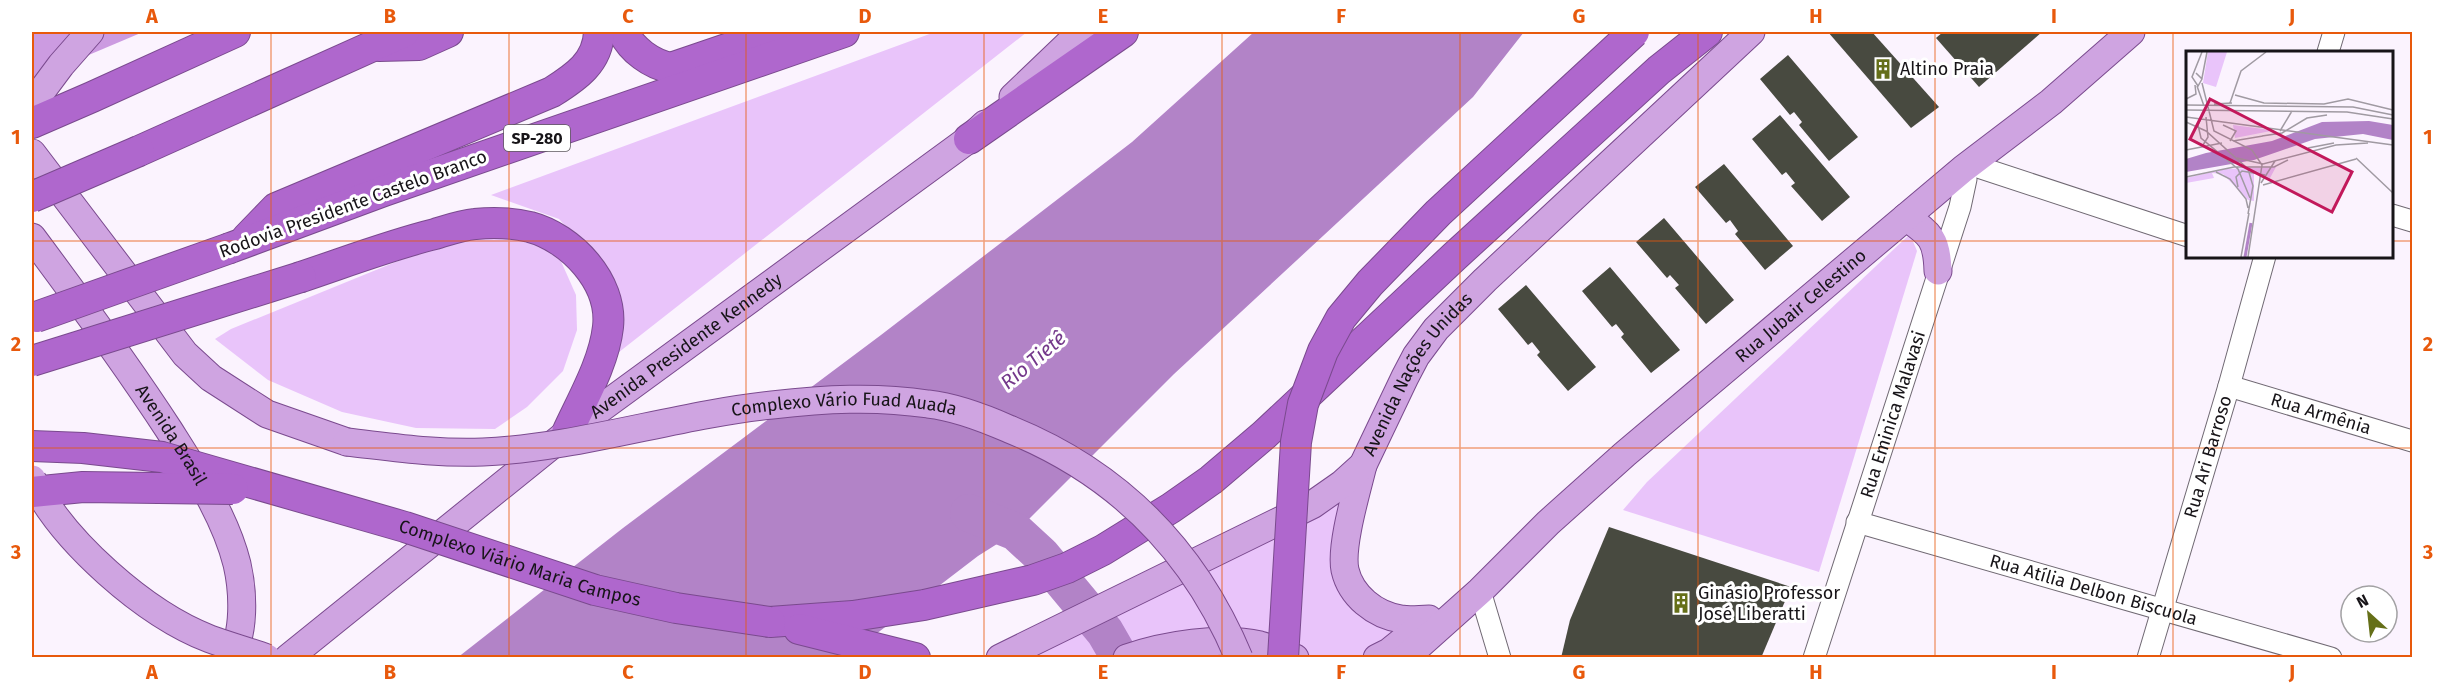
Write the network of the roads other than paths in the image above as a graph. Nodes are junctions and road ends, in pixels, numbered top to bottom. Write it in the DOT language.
graph roads {
  1 [pos="90,32"];
  2 [pos="234,32"];
  3 [pos="404,32"];
  4 [pos="448,32"];
  5 [pos="599,32"];
  6 [pos="623,32"];
  7 [pos="844,32"];
  8 [pos="1081,32"];
  9 [pos="1124,32"];
  10 [pos="1634,32"];
  11 [pos="1707,32"];
  12 [pos="1751,32"];
  13 [pos="2131,32"];
  14 [pos="2334,32"];
  15 [pos="811,44"];
  16 [pos="376,46"];
  17 [pos="2328,51"];
  18 [pos="32,104"];
  19 [pos="32,123"];
  20 [pos="969,139"];
  21 [pos="32,153"];
  22 [pos="1966,166"];
  23 [pos="32,197"];
  24 [pos="2393,216"];
  25 [pos="1906,217"];
  26 [pos="2412,221"];
  27 [pos="2186,236"];
  28 [pos="32,237"];
  29 [pos="235,246"];
  30 [pos="2259,258"];
  31 [pos="1938,271"];
  32 [pos="34,318"];
  33 [pos="32,361"];
  34 [pos="2229,386"];
  35 [pos="567,433"];
  36 [pos="2412,441"];
  37 [pos="32,446"];
  38 [pos="1363,465"];
  39 [pos="32,479"];
  40 [pos="275,489"];
  41 [pos="32,492"];
  42 [pos="1857,522"];
  43 [pos="1480,591"];
  44 [pos="2162,610"];
  45 [pos="1429,619"];
  46 [pos="770,622"];
  47 [pos="1261,654"];
  48 [pos="230,657"];
  49 [pos="267,657"];
  50 [pos="288,657"];
  51 [pos="915,657"];
  52 [pos="1000,657"];
  53 [pos="1127,657"];
  54 [pos="1295,657"];
  55 [pos="1377,657"];
  56 [pos="1405,657"];
  57 [pos="1500,657"];
  58 [pos="1814,657"];
  59 [pos="2148,657"];
  60 [pos="2331,657"];
  1 -- 18 [label="main road"];
  2 -- 19 [label="highway"];
  3 -- 16 [label="highway"];
  4 -- 16 [label="highway"];
  5 -- 29 [label="highway"];
  6 -- 15 [label="highway"];
  7 -- 15 [label="highway, Rodovia Presidente Castelo Branco / SP-280"];
  8 -- 20 [label="main road, Avenida Presidente Kennedy"];
  9 -- 20 [label="highway"];
  10 -- 47 [label="highway, bridge"];
  11 -- 46 [label="highway, bridge"];
  12 -- 38 [label="main road, Avenida Nações Unidas"];
  13 -- 22 [label="main road, Rua Jubair Celestino"];
  14 -- 17 [label="street"];
  15 -- 29 [label="highway, Rodovia Presidente Castelo Branco / SP-280"];
  16 -- 23 [label="highway, bridge"];
  20 -- 35 [label="main road, Avenida Presidente Kennedy"];
  21 -- 47 [label="main road, Complexo Vário Fuad Auada, bridge"];
  22 -- 25 [label="main road, Rua Jubair Celestino"];
  22 -- 27 [label="street"];
  22 -- 31 [label="street, Rua Eminica Malavasi"];
  24 -- 26 [label="street"];
  25 -- 31 [label="main road"];
  25 -- 43 [label="main road, Rua Jubair Celestino"];
  28 -- 48 [label="main road, Avenida Brasil"];
  29 -- 32 [label="highway, Rodovia Presidente Castelo Branco / SP-280, bridge"];
  30 -- 34 [label="street, Rua Ari Barroso"];
  31 -- 42 [label="street, Rua Eminica Malavasi"];
  33 -- 35 [label="highway, bridge"];
  34 -- 36 [label="street, Rua Armênia"];
  34 -- 44 [label="street, Rua Ari Barroso"];
  35 -- 50 [label="main road, Avenida Presidente Kennedy"];
  37 -- 40 [label="highway, Complexo Viário Maria Campos, bridge"];
  38 -- 45 [label="main road"];
  38 -- 52 [label="main road, Avenida Nações Unidas"];
  39 -- 49 [label="main road, bridge"];
  40 -- 41 [label="highway, bridge"];
  40 -- 46 [label="highway, Complexo Viário Maria Campos, bridge"];
  42 -- 44 [label="street, Rua Atília Delbon Biscuola"];
  42 -- 58 [label="street, Rua Eminica Malavasi"];
  43 -- 45 [label="main road"];
  43 -- 56 [label="main road, Rua Jubair Celestino"];
  43 -- 57 [label="street"];
  44 -- 59 [label="street, Rua Ari Barroso"];
  44 -- 60 [label="street, Rua Atília Delbon Biscuola"];
  45 -- 55 [label="main road"];
  46 -- 51 [label="highway"];
  47 -- 53 [label="main road"];
  47 -- 54 [label="main road"];
}
